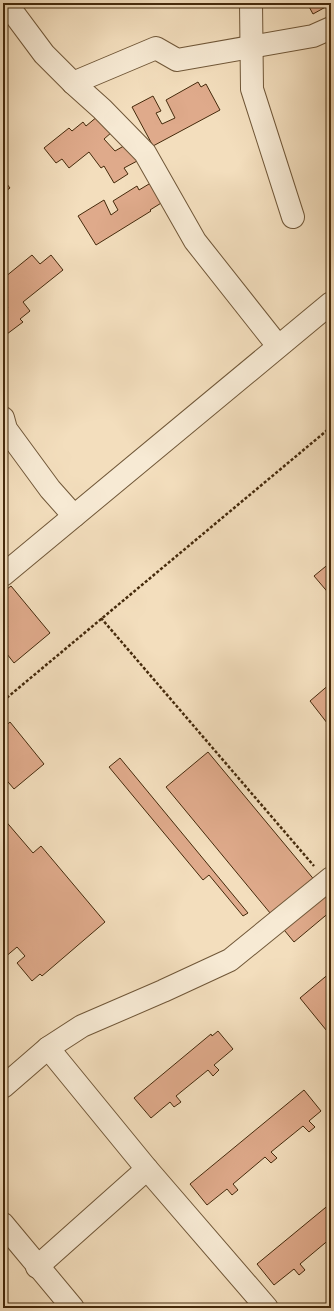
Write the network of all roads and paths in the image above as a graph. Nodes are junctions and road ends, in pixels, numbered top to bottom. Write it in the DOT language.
graph roads {
  1 [pos="6,3"];
  2 [pos="251,3"];
  3 [pos="331,28"];
  4 [pos="252,47"];
  5 [pos="73,82"];
  6 [pos="293,217"];
  7 [pos="331,303"];
  8 [pos="278,346"];
  9 [pos="3,418"];
  10 [pos="331,427"];
  11 [pos="74,516"];
  12 [pos="3,575"];
  13 [pos="101,618"];
  14 [pos="3,701"];
  15 [pos="329,880"];
  16 [pos="48,1048"];
  17 [pos="3,1087"];
  18 [pos="147,1169"];
  19 [pos="3,1224"];
  20 [pos="37,1267"];
  21 [pos="73,1308"];
  22 [pos="267,1308"];
  1 -- 5 [label="street"];
  2 -- 4 [label="street"];
  3 -- 4 [label="street"];
  4 -- 5 [label="street"];
  4 -- 6 [label="street"];
  5 -- 8 [label="street"];
  7 -- 8 [label="street"];
  8 -- 11 [label="street"];
  9 -- 11 [label="street"];
  10 -- 13 [label="path"];
  11 -- 12 [label="street"];
  13 -- 14 [label="path"];
  13 -- 15 [label="path"];
  15 -- 16 [label="street"];
  16 -- 17 [label="street"];
  16 -- 18 [label="street"];
  18 -- 20 [label="street"];
  18 -- 22 [label="street"];
  19 -- 20 [label="street"];
  20 -- 21 [label="street"];
}
